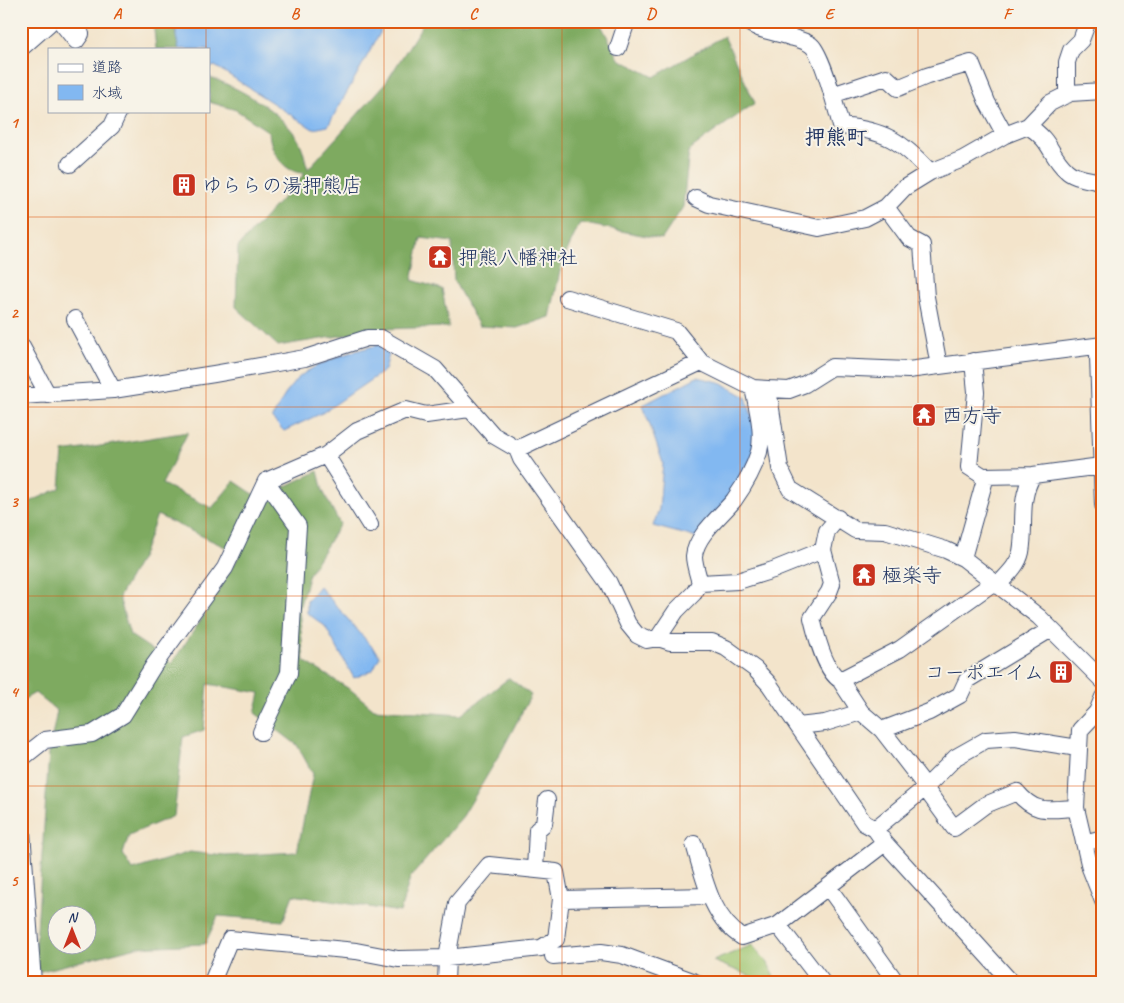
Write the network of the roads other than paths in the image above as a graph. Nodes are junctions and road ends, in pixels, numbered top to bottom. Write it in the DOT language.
graph roads {
  1 [pos="46,21"];
  2 [pos="60,21"];
  3 [pos="627,21"];
  4 [pos="746,21"];
  5 [pos="1088,21"];
  6 [pos="80,41"];
  7 [pos="21,43"];
  8 [pos="618,48"];
  9 [pos="1103,92"];
  10 [pos="832,95"];
  11 [pos="1067,95"];
  12 [pos="119,112"];
  13 [pos="1028,126"];
  14 [pos="1005,135"];
  15 [pos="70,164"];
  16 [pos="930,172"];
  17 [pos="1103,183"];
  18 [pos="696,198"];
  19 [pos="886,207"];
  20 [pos="567,298"];
  21 [pos="75,319"];
  22 [pos="1103,345"];
  23 [pos="22,347"];
  24 [pos="973,361"];
  25 [pos="701,362"];
  26 [pos="939,366"];
  27 [pos="760,388"];
  28 [pos="113,390"];
  29 [pos="48,395"];
  30 [pos="21,396"];
  31 [pos="469,409"];
  32 [pos="517,449"];
  33 [pos="326,455"];
  34 [pos="1101,466"];
  35 [pos="983,476"];
  36 [pos="1033,476"];
  37 [pos="266,481"];
  38 [pos="1103,505"];
  39 [pos="838,518"];
  40 [pos="370,525"];
  41 [pos="823,550"];
  42 [pos="963,558"];
  43 [pos="700,582"];
  44 [pos="995,584"];
  45 [pos="1051,629"];
  46 [pos="658,638"];
  47 [pos="840,680"];
  48 [pos="1103,681"];
  49 [pos="1101,709"];
  50 [pos="861,712"];
  51 [pos="798,726"];
  52 [pos="882,730"];
  53 [pos="262,732"];
  54 [pos="1078,748"];
  55 [pos="21,759"];
  56 [pos="924,788"];
  57 [pos="547,800"];
  58 [pos="1076,808"];
  59 [pos="21,818"];
  60 [pos="875,829"];
  61 [pos="1103,838"];
  62 [pos="885,843"];
  63 [pos="1084,843"];
  64 [pos="694,844"];
  65 [pos="535,870"];
  66 [pos="828,888"];
  67 [pos="710,896"];
  68 [pos="561,899"];
  69 [pos="1103,901"];
  70 [pos="778,925"];
  71 [pos="553,956"];
  72 [pos="447,958"];
  73 [pos="33,982"];
  74 [pos="212,982"];
  75 [pos="446,982"];
  76 [pos="695,982"];
  77 [pos="822,982"];
  78 [pos="896,982"];
  79 [pos="1012,982"];
  1 -- 7 [label="street"];
  2 -- 6 [label="street"];
  3 -- 8 [label="street"];
  4 -- 10 [label="street"];
  5 -- 11 [label="street"];
  9 -- 11 [label="street"];
  10 -- 14 [label="street"];
  10 -- 16 [label="street"];
  11 -- 13 [label="street"];
  12 -- 15 [label="street"];
  13 -- 14 [label="street"];
  13 -- 17 [label="street"];
  14 -- 16 [label="street"];
  16 -- 19 [label="street"];
  18 -- 19 [label="street"];
  19 -- 26 [label="street"];
  20 -- 25 [label="street"];
  21 -- 28 [label="street"];
  22 -- 24 [label="street"];
  22 -- 34 [label="street"];
  23 -- 29 [label="street"];
  24 -- 26 [label="street"];
  24 -- 35 [label="street"];
  25 -- 27 [label="street"];
  25 -- 32 [label="street"];
  26 -- 27 [label="street"];
  27 -- 39 [label="street"];
  27 -- 43 [label="street"];
  28 -- 29 [label="street"];
  28 -- 31 [label="street"];
  29 -- 30 [label="street"];
  31 -- 32 [label="street"];
  31 -- 33 [label="street"];
  32 -- 46 [label="street"];
  33 -- 37 [label="street"];
  33 -- 40 [label="street"];
  34 -- 36 [label="street"];
  34 -- 38 [label="street"];
  35 -- 36 [label="street"];
  35 -- 42 [label="street"];
  36 -- 44 [label="street"];
  37 -- 53 [label="street"];
  37 -- 55 [label="street"];
  39 -- 41 [label="street"];
  39 -- 42 [label="street"];
  41 -- 43 [label="street"];
  41 -- 47 [label="street"];
  42 -- 44 [label="street"];
  43 -- 46 [label="street"];
  44 -- 45 [label="street"];
  44 -- 47 [label="street"];
  45 -- 48 [label="street"];
  45 -- 52 [label="street"];
  46 -- 51 [label="street"];
  47 -- 50 [label="street"];
  49 -- 54 [label="street"];
  50 -- 51 [label="street"];
  50 -- 52 [label="street"];
  51 -- 60 [label="street"];
  52 -- 56 [label="street"];
  54 -- 56 [label="street"];
  54 -- 58 [label="street"];
  56 -- 58 [label="street"];
  56 -- 60 [label="street"];
  57 -- 65 [label="street"];
  58 -- 63 [label="street"];
  59 -- 73 [label="street"];
  60 -- 62 [label="street"];
  61 -- 63 [label="street"];
  62 -- 66 [label="street"];
  62 -- 79 [label="street"];
  63 -- 69 [label="street"];
  64 -- 67 [label="street"];
  65 -- 68 [label="street"];
  65 -- 72 [label="street"];
  66 -- 70 [label="street"];
  66 -- 78 [label="street"];
  67 -- 68 [label="street"];
  67 -- 70 [label="street"];
  68 -- 72 [label="street"];
  70 -- 77 [label="street"];
  71 -- 76 [label="street"];
  72 -- 74 [label="street"];
  72 -- 75 [label="street"];
}
